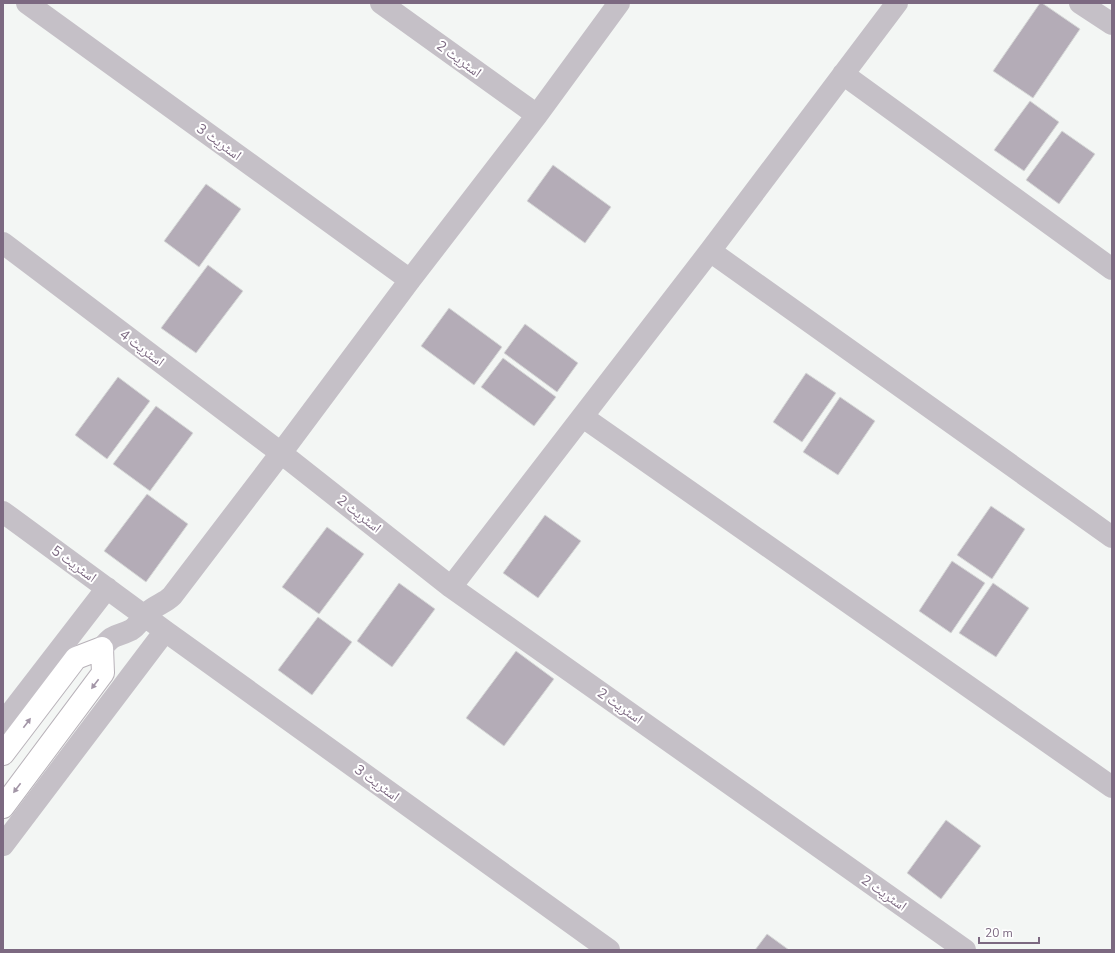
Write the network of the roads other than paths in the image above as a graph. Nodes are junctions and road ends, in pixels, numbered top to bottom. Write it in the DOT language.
graph roads {
  1 [pos="27,3"];
  2 [pos="381,3"];
  3 [pos="619,3"];
  4 [pos="897,3"];
  5 [pos="1080,3"];
  6 [pos="1112,24"];
  7 [pos="843,74"];
  8 [pos="537,115"];
  9 [pos="3,243"];
  10 [pos="710,251"];
  11 [pos="1112,269"];
  12 [pos="410,280"];
  13 [pos="582,417"];
  14 [pos="281,453"];
  15 [pos="3,512"];
  16 [pos="1112,537"];
  17 [pos="451,587"];
  18 [pos="107,588"];
  19 [pos="145,615"];
  20 [pos="165,631"];
  21 [pos="102,648"];
  22 [pos="3,723"];
  23 [pos="3,754"];
  24 [pos="1112,787"];
  25 [pos="3,807"];
  26 [pos="3,845"];
  27 [pos="595,946"];
  28 [pos="965,950"];
  1 -- 12 [label="street, اسٹریٹ 3"];
  2 -- 8 [label="street, اسٹریٹ 2"];
  3 -- 8 [label="street"];
  4 -- 7 [label="street"];
  5 -- 6 [label="street"];
  7 -- 10 [label="street"];
  7 -- 11 [label="street"];
  8 -- 12 [label="street"];
  9 -- 14 [label="street, اسٹریٹ 4"];
  10 -- 13 [label="street"];
  10 -- 16 [label="street"];
  12 -- 14 [label="street"];
  13 -- 17 [label="street"];
  13 -- 24 [label="street"];
  14 -- 17 [label="street, اسٹریٹ 2"];
  14 -- 19 [label="street"];
  15 -- 18 [label="street, اسٹریٹ 5"];
  17 -- 28 [label="street, اسٹریٹ 2"];
  18 -- 19 [label="street, اسٹریٹ 5"];
  18 -- 22 [label="street"];
  19 -- 20 [label="street, اسٹریٹ 3"];
  19 -- 21 [label="street"];
  20 -- 26 [label="street"];
  20 -- 27 [label="street, اسٹریٹ 3"];
  23 -- 21 [label="main road, one-way"];
  21 -- 25 [label="main road, one-way"];
}
